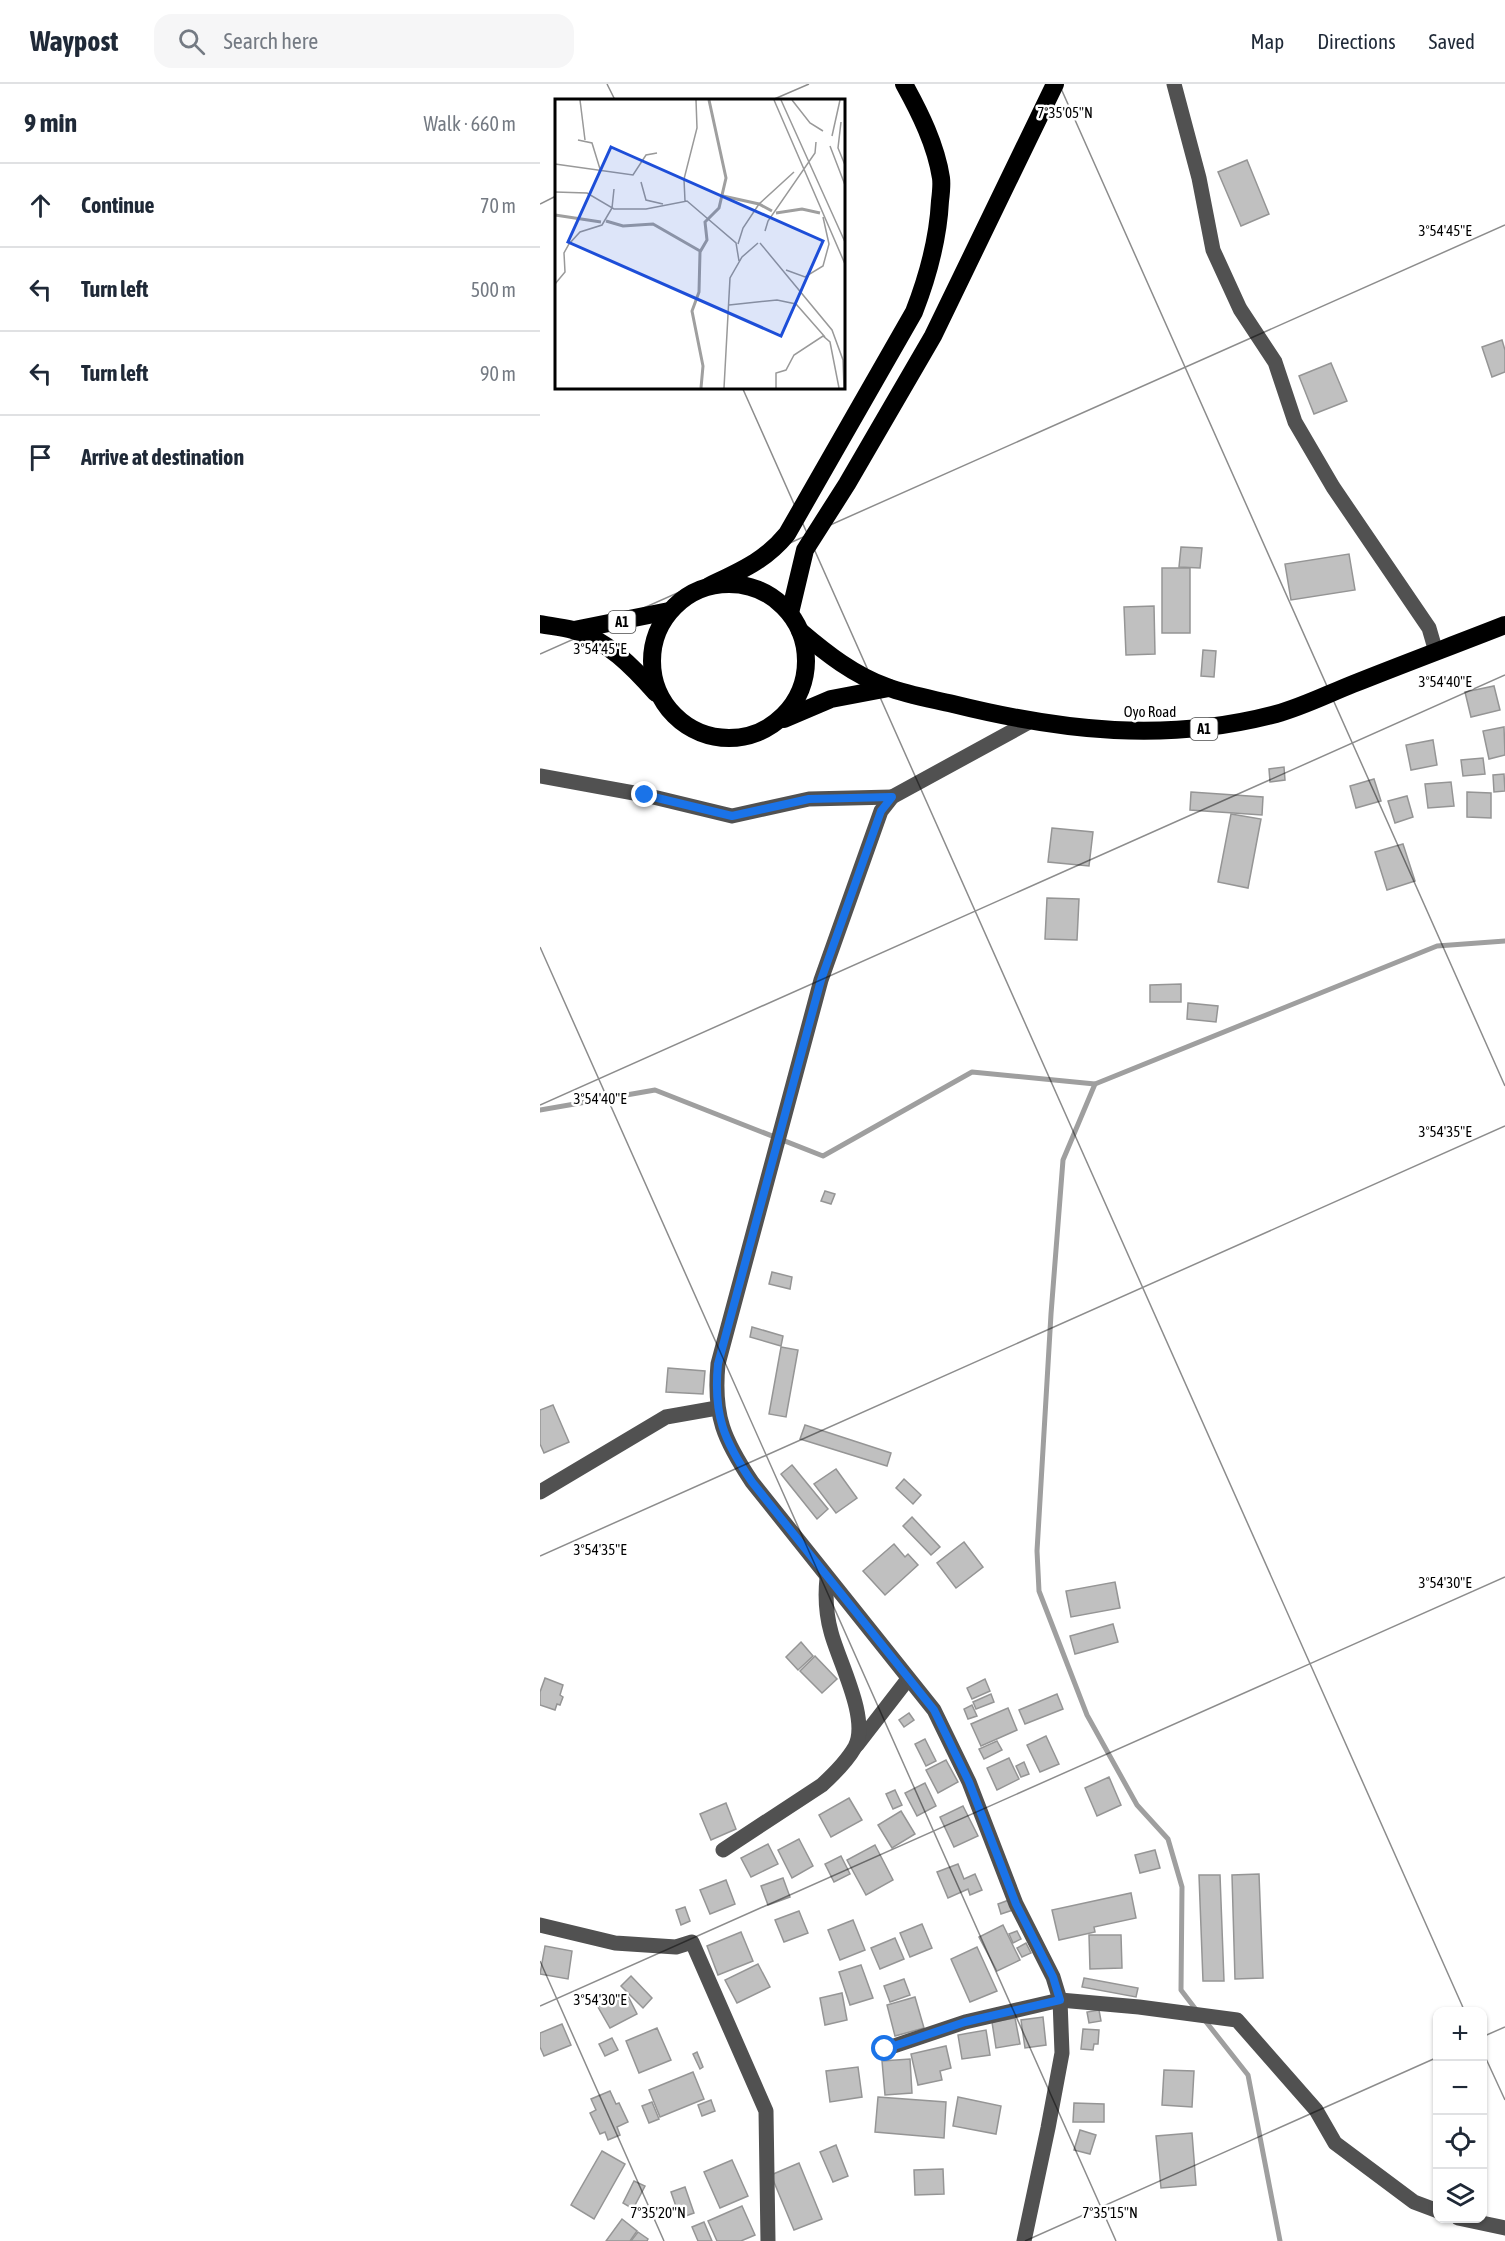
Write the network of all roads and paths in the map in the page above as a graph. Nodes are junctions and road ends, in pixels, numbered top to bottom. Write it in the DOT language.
graph roads {
  1 [pos="904,84"];
  2 [pos="1055,84"];
  3 [pos="1174,84"];
  4 [pos="709,586"];
  5 [pos="669,611"];
  6 [pos="790,614"];
  7 [pos="540,624"];
  8 [pos="1505,625"];
  9 [pos="574,630"];
  10 [pos="800,631"];
  11 [pos="1436,652"];
  12 [pos="889,688"];
  13 [pos="661,698"];
  14 [pos="779,721"];
  15 [pos="1031,721"];
  16 [pos="540,776"];
  17 [pos="892,797"];
  18 [pos="717,1408"];
  19 [pos="540,1492"];
  20 [pos="827,1578"];
  21 [pos="908,1678"];
  22 [pos="857,1745"];
  23 [pos="723,1850"];
  24 [pos="540,1925"];
  25 [pos="1060,2000"];
  26 [pos="885,2049"];
  27 [pos="1433,2209"];
  28 [pos="1482,2223"];
  29 [pos="1505,2228"];
  30 [pos="768,2241"];
  31 [pos="1023,2241"];
  1 -- 4 [label="highway"];
  2 -- 6 [label="highway"];
  3 -- 11 [label="street"];
  4 -- 5 [label="highway"];
  4 -- 6 [label="highway"];
  5 -- 9 [label="highway, A1"];
  5 -- 13 [label="highway"];
  6 -- 10 [label="highway"];
  7 -- 9 [label="highway, A1"];
  8 -- 11 [label="highway, Oyo Road / A1"];
  9 -- 13 [label="highway, A1"];
  10 -- 12 [label="highway, Oyo Road / A1"];
  10 -- 14 [label="highway"];
  11 -- 15 [label="highway, Oyo Road / A1"];
  12 -- 14 [label="highway, Oyo Road / A1"];
  12 -- 15 [label="highway, Oyo Road / A1"];
  13 -- 14 [label="highway"];
  15 -- 17 [label="street"];
  16 -- 17 [label="street"];
  17 -- 18 [label="street"];
  18 -- 19 [label="street"];
  18 -- 20 [label="street"];
  20 -- 21 [label="street"];
  20 -- 22 [label="street"];
  21 -- 22 [label="street"];
  21 -- 25 [label="street"];
  22 -- 23 [label="street"];
  24 -- 30 [label="street"];
  25 -- 26 [label="street"];
  25 -- 27 [label="street"];
  25 -- 31 [label="street"];
  28 -- 29 [label="street"];
}
